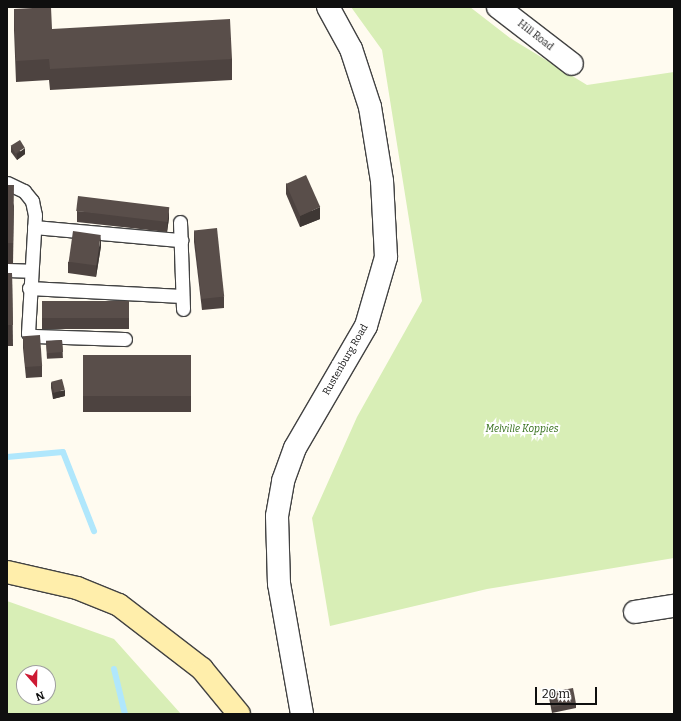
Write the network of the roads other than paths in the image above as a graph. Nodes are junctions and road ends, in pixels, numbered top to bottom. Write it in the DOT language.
graph roads {
  1 [pos="328,7"];
  2 [pos="498,7"];
  3 [pos="572,64"];
  4 [pos="7,183"];
  5 [pos="180,222"];
  6 [pos="34,227"];
  7 [pos="181,240"];
  8 [pos="7,270"];
  9 [pos="30,271"];
  10 [pos="29,288"];
  11 [pos="182,296"];
  12 [pos="183,309"];
  13 [pos="125,339"];
  14 [pos="7,572"];
  15 [pos="674,606"];
  16 [pos="635,612"];
  17 [pos="238,714"];
  18 [pos="302,714"];
  1 -- 18 [label="street, Rustenburg Road"];
  2 -- 3 [label="street, Hill Road"];
  4 -- 6 [label="lane"];
  5 -- 7 [label="lane"];
  6 -- 7 [label="lane"];
  6 -- 9 [label="lane"];
  7 -- 11 [label="lane"];
  8 -- 9 [label="lane"];
  9 -- 10 [label="lane"];
  10 -- 11 [label="lane"];
  10 -- 13 [label="lane"];
  11 -- 12 [label="lane"];
  14 -- 17 [label="main road"];
  15 -- 16 [label="street"];
}
